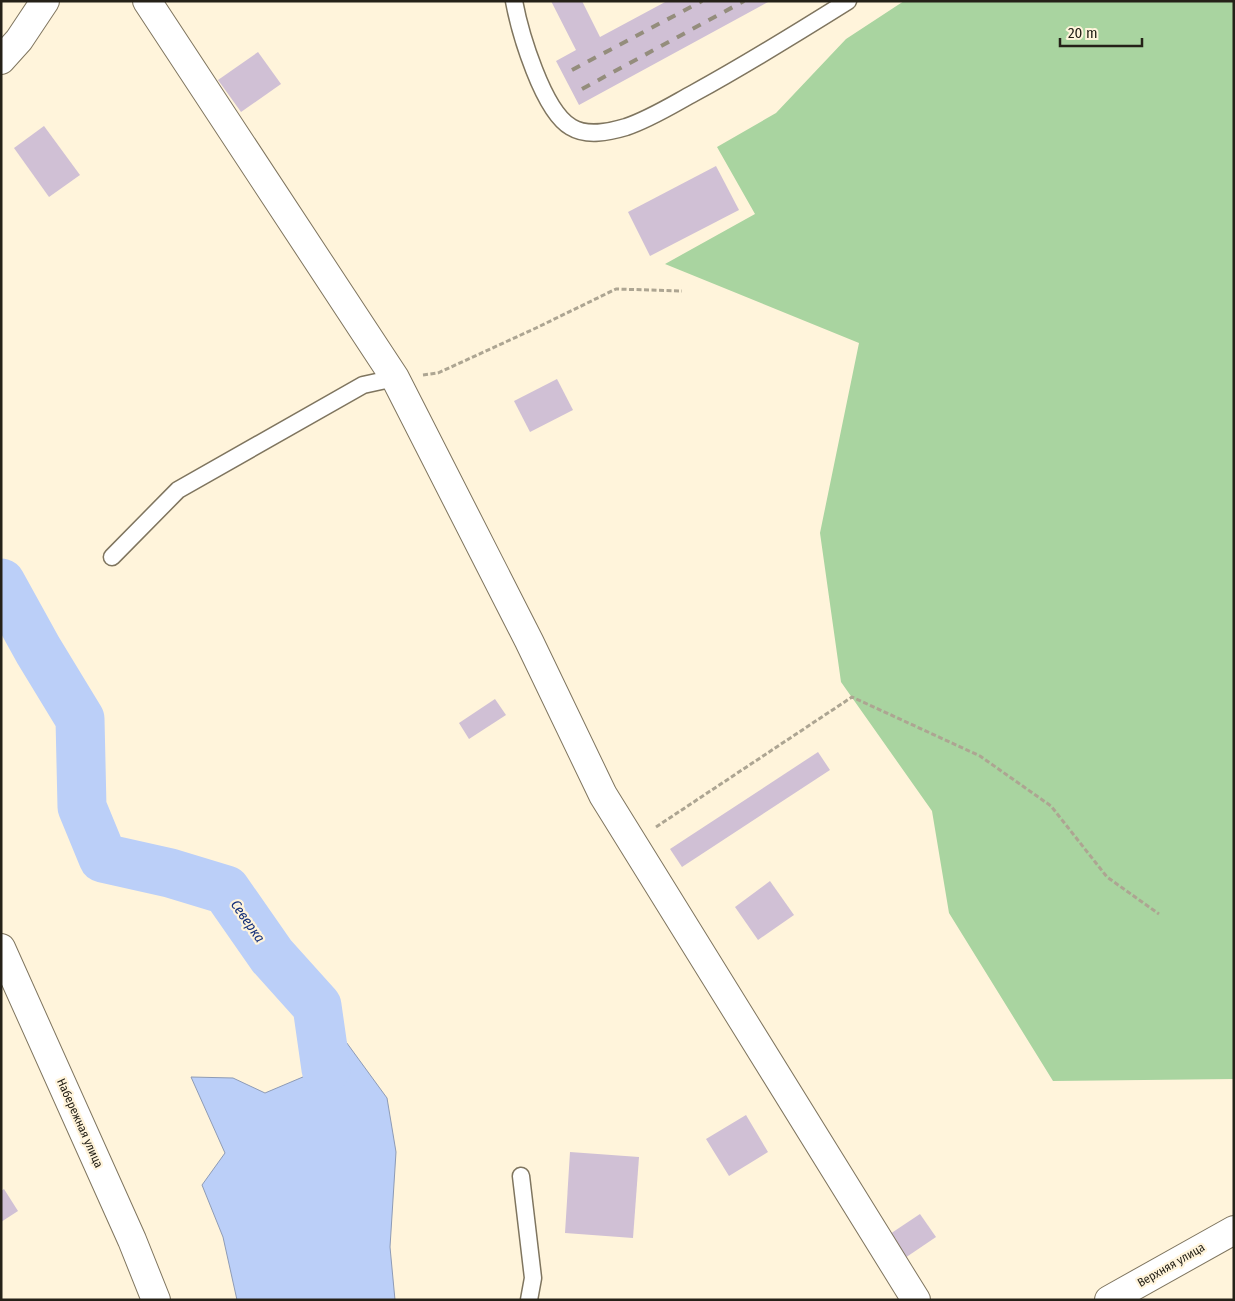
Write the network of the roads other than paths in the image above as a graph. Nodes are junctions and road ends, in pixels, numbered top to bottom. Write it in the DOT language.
graph roads {
  1 [pos="45,1"];
  2 [pos="147,1"];
  3 [pos="514,1"];
  4 [pos="848,1"];
  5 [pos="1,60"];
  6 [pos="395,378"];
  7 [pos="112,558"];
  8 [pos="1,948"];
  9 [pos="521,1176"];
  10 [pos="1234,1230"];
  11 [pos="156,1300"];
  12 [pos="529,1300"];
  13 [pos="916,1300"];
  14 [pos="1109,1300"];
  1 -- 5 [label="street"];
  2 -- 6 [label="street"];
  3 -- 4 [label="lane"];
  6 -- 7 [label="lane"];
  6 -- 13 [label="street"];
  8 -- 11 [label="street, Набережная улица"];
  9 -- 12 [label="lane"];
  10 -- 14 [label="street, Верхняя улица"];
}
